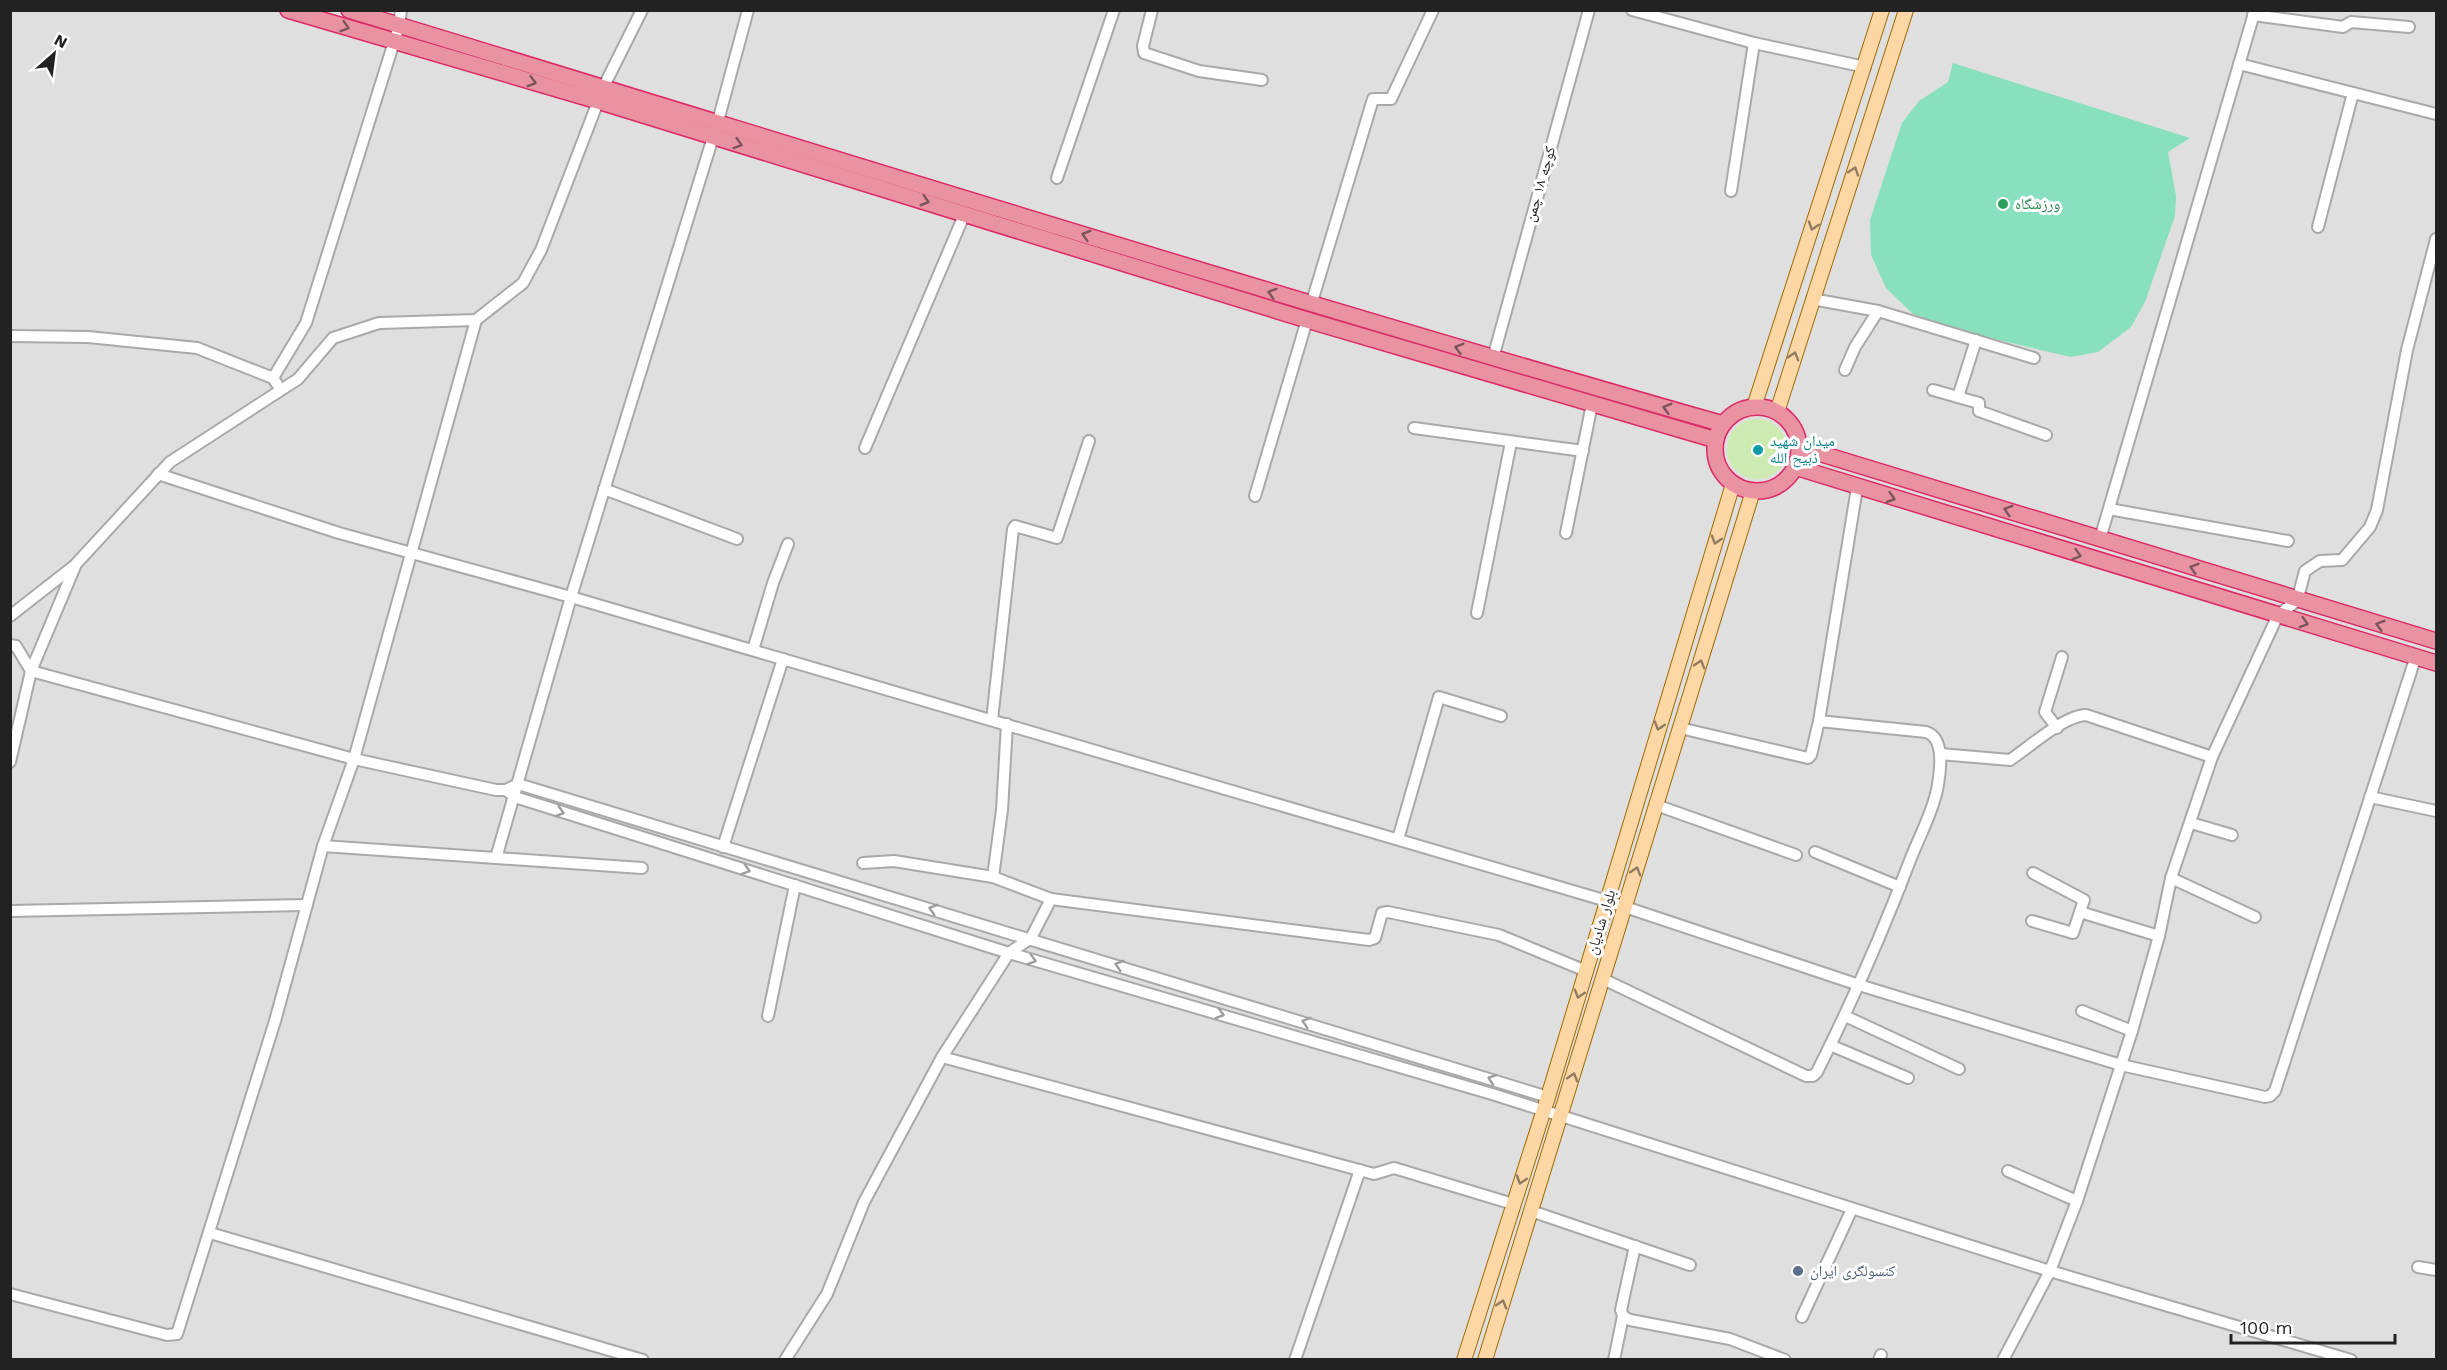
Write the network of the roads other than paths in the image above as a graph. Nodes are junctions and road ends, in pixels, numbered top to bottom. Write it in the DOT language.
graph roads {
  1 [pos="288,10"];
  2 [pos="349,10"];
  3 [pos="642,10"];
  4 [pos="748,10"];
  5 [pos="1114,10"];
  6 [pos="1152,10"];
  7 [pos="1432,10"];
  8 [pos="1589,10"];
  9 [pos="1632,10"];
  10 [pos="1882,10"];
  11 [pos="1906,10"];
  12 [pos="2254,13"];
  13 [pos="400,18"];
  14 [pos="2409,27"];
  15 [pos="393,42"];
  16 [pos="1754,43"];
  17 [pos="2239,64"];
  18 [pos="1865,67"];
  19 [pos="1262,80"];
  20 [pos="604,86"];
  21 [pos="2353,93"];
  22 [pos="598,101"];
  23 [pos="2436,114"];
  24 [pos="718,121"];
  25 [pos="712,137"];
  26 [pos="1057,178"];
  27 [pos="1731,191"];
  28 [pos="965,213"];
  29 [pos="2318,227"];
  30 [pos="2436,239"];
  31 [pos="2433,267"];
  32 [pos="1812,298"];
  33 [pos="1311,305"];
  34 [pos="1878,311"];
  35 [pos="476,320"];
  36 [pos="1307,320"];
  37 [pos="10,336"];
  38 [pos="1976,340"];
  39 [pos="1493,358"];
  40 [pos="2034,358"];
  41 [pos="1845,370"];
  42 [pos="273,378"];
  43 [pos="282,390"];
  44 [pos="1933,390"];
  45 [pos="1958,397"];
  46 [pos="1592,404"];
  47 [pos="1754,407"];
  48 [pos="1777,412"];
  49 [pos="1723,424"];
  50 [pos="1414,428"];
  51 [pos="2046,435"];
  52 [pos="1716,440"];
  53 [pos="1089,441"];
  54 [pos="1511,442"];
  55 [pos="1799,447"];
  56 [pos="865,448"];
  57 [pos="1583,452"];
  58 [pos="1795,467"];
  59 [pos="158,474"];
  60 [pos="1733,484"];
  61 [pos="1857,488"];
  62 [pos="604,489"];
  63 [pos="1753,491"];
  64 [pos="1255,496"];
  65 [pos="2109,509"];
  66 [pos="1566,533"];
  67 [pos="736,539"];
  68 [pos="2100,539"];
  69 [pos="2288,541"];
  70 [pos="788,544"];
  71 [pos="413,552"];
  72 [pos="76,564"];
  73 [pos="571,597"];
  74 [pos="2297,601"];
  75 [pos="1477,613"];
  76 [pos="2278,615"];
  77 [pos="10,616"];
  78 [pos="2436,642"];
  79 [pos="10,645"];
  80 [pos="753,650"];
  81 [pos="2416,656"];
  82 [pos="2062,657"];
  83 [pos="783,659"];
  84 [pos="2436,663"];
  85 [pos="30,671"];
  86 [pos="1501,716"];
  87 [pos="992,720"];
  88 [pos="1819,721"];
  89 [pos="1007,724"];
  90 [pos="1680,728"];
  91 [pos="2057,728"];
  92 [pos="1940,754"];
  93 [pos="2212,757"];
  94 [pos="354,759"];
  95 [pos="10,762"];
  96 [pos="518,784"];
  97 [pos="511,794"];
  98 [pos="2370,797"];
  99 [pos="1656,805"];
  100 [pos="2436,811"];
  101 [pos="2191,823"];
  102 [pos="2232,835"];
  103 [pos="1398,839"];
  104 [pos="323,846"];
  105 [pos="723,847"];
  106 [pos="1815,852"];
  107 [pos="1796,855"];
  108 [pos="496,858"];
  109 [pos="863,863"];
  110 [pos="642,867"];
  111 [pos="2033,873"];
  112 [pos="993,877"];
  113 [pos="2171,878"];
  114 [pos="795,885"];
  115 [pos="1900,887"];
  116 [pos="1051,899"];
  117 [pos="1607,901"];
  118 [pos="307,905"];
  119 [pos="1625,906"];
  120 [pos="10,911"];
  121 [pos="2080,912"];
  122 [pos="2255,917"];
  123 [pos="2032,921"];
  124 [pos="2159,936"];
  125 [pos="1030,938"];
  126 [pos="1009,953"];
  127 [pos="1586,971"];
  128 [pos="1603,979"];
  129 [pos="1859,985"];
  130 [pos="2082,1011"];
  131 [pos="768,1016"];
  132 [pos="1845,1016"];
  133 [pos="2132,1031"];
  134 [pos="1830,1046"];
  135 [pos="942,1057"];
  136 [pos="2121,1065"];
  137 [pos="1959,1069"];
  138 [pos="1908,1078"];
  139 [pos="1546,1104"];
  140 [pos="1561,1116"];
  141 [pos="1360,1170"];
  142 [pos="2008,1171"];
  143 [pos="2077,1201"];
  144 [pos="1514,1204"];
  145 [pos="1852,1209"];
  146 [pos="1531,1211"];
  147 [pos="210,1233"];
  148 [pos="1635,1246"];
  149 [pos="1690,1265"];
  150 [pos="2418,1267"];
  151 [pos="2436,1270"];
  152 [pos="2050,1271"];
  153 [pos="10,1294"];
  154 [pos="1623,1316"];
  155 [pos="1802,1317"];
  156 [pos="642,1359"];
  157 [pos="785,1359"];
  158 [pos="1295,1359"];
  159 [pos="1464,1359"];
  160 [pos="1485,1359"];
  161 [pos="1614,1359"];
  162 [pos="1785,1359"];
  163 [pos="2003,1359"];
  164 [pos="2351,1359"];
  1 -- 15 [label="highway, one-way"];
  2 -- 13 [label="highway"];
  3 -- 20 [label="street"];
  4 -- 24 [label="street"];
  5 -- 26 [label="street"];
  6 -- 19 [label="street"];
  7 -- 33 [label="street"];
  8 -- 39 [label="street, كوچه ١٨ چمن"];
  9 -- 16 [label="street"];
  10 -- 18 [label="main road"];
  32 -- 11 [label="main road, one-way"];
  12 -- 14 [label="street"];
  12 -- 17 [label="street"];
  13 -- 15 [label="street"];
  13 -- 20 [label="highway"];
  15 -- 22 [label="highway, one-way"];
  15 -- 42 [label="street"];
  16 -- 18 [label="street"];
  16 -- 27 [label="street"];
  17 -- 21 [label="street"];
  17 -- 65 [label="street"];
  18 -- 47 [label="main road, one-way"];
  20 -- 22 [label="street"];
  20 -- 24 [label="highway"];
  21 -- 23 [label="street"];
  21 -- 29 [label="street"];
  22 -- 25 [label="highway"];
  22 -- 35 [label="street"];
  24 -- 25 [label="street"];
  33 -- 24 [label="highway, one-way"];
  25 -- 28 [label="highway, one-way"];
  25 -- 62 [label="street"];
  28 -- 36 [label="highway"];
  28 -- 56 [label="street"];
  30 -- 31 [label="street"];
  31 -- 74 [label="street"];
  32 -- 34 [label="street"];
  48 -- 32 [label="main road, one-way"];
  39 -- 33 [label="highway, one-way"];
  34 -- 38 [label="street"];
  34 -- 41 [label="street"];
  35 -- 43 [label="street"];
  35 -- 71 [label="street"];
  36 -- 46 [label="highway"];
  36 -- 64 [label="street"];
  37 -- 42 [label="street"];
  38 -- 40 [label="street"];
  38 -- 45 [label="street"];
  49 -- 39 [label="highway, one-way"];
  42 -- 43 [label="street"];
  43 -- 59 [label="street"];
  44 -- 45 [label="street"];
  45 -- 51 [label="street"];
  46 -- 52 [label="highway"];
  46 -- 57 [label="street"];
  47 -- 48 [label="highway"];
  47 -- 49 [label="highway"];
  48 -- 55 [label="highway"];
  49 -- 52 [label="highway"];
  50 -- 54 [label="street"];
  52 -- 60 [label="highway"];
  53 -- 87 [label="street"];
  54 -- 57 [label="street"];
  54 -- 75 [label="street"];
  55 -- 58 [label="highway"];
  68 -- 55 [label="highway, one-way"];
  57 -- 66 [label="street"];
  58 -- 61 [label="highway"];
  58 -- 63 [label="highway"];
  59 -- 71 [label="street"];
  59 -- 72 [label="street"];
  60 -- 63 [label="highway"];
  60 -- 117 [label="main road, بلوار شادیان, one-way"];
  61 -- 76 [label="highway, one-way"];
  61 -- 88 [label="street"];
  62 -- 67 [label="street"];
  62 -- 73 [label="street"];
  90 -- 63 [label="main road, بلوار شادیان, one-way"];
  65 -- 68 [label="street"];
  65 -- 69 [label="street"];
  74 -- 68 [label="highway, one-way"];
  70 -- 80 [label="street"];
  71 -- 73 [label="street"];
  71 -- 94 [label="street"];
  72 -- 77 [label="street"];
  72 -- 85 [label="street"];
  73 -- 80 [label="street"];
  73 -- 96 [label="street"];
  74 -- 76 [label="street"];
  78 -- 74 [label="highway, one-way"];
  76 -- 81 [label="highway, one-way"];
  76 -- 93 [label="street"];
  79 -- 85 [label="street"];
  80 -- 83 [label="street"];
  81 -- 84 [label="highway"];
  81 -- 98 [label="street"];
  82 -- 91 [label="street"];
  83 -- 87 [label="street"];
  83 -- 105 [label="street"];
  85 -- 94 [label="street"];
  85 -- 95 [label="street"];
  86 -- 103 [label="street"];
  87 -- 89 [label="street"];
  88 -- 90 [label="street"];
  88 -- 92 [label="street"];
  89 -- 103 [label="street"];
  89 -- 112 [label="street"];
  90 -- 99 [label="main road, بلوار شادیان"];
  91 -- 92 [label="street"];
  91 -- 93 [label="street"];
  92 -- 115 [label="street"];
  93 -- 101 [label="street"];
  94 -- 97 [label="street"];
  94 -- 104 [label="street"];
  96 -- 97 [label="street"];
  96 -- 105 [label="street"];
  97 -- 108 [label="street"];
  97 -- 114 [label="street, one-way"];
  98 -- 100 [label="street"];
  98 -- 136 [label="street"];
  99 -- 107 [label="street"];
  119 -- 99 [label="main road, بلوار شادیان, one-way"];
  101 -- 102 [label="street"];
  101 -- 113 [label="street"];
  103 -- 117 [label="street"];
  104 -- 108 [label="street"];
  104 -- 118 [label="street"];
  125 -- 105 [label="street, one-way"];
  106 -- 115 [label="street"];
  108 -- 110 [label="street"];
  109 -- 112 [label="street"];
  111 -- 121 [label="street"];
  112 -- 116 [label="street"];
  113 -- 122 [label="street"];
  113 -- 124 [label="street"];
  114 -- 126 [label="street"];
  114 -- 131 [label="street"];
  115 -- 129 [label="street"];
  116 -- 125 [label="street"];
  116 -- 127 [label="street"];
  117 -- 119 [label="street"];
  117 -- 127 [label="main road, بلوار شادیان"];
  118 -- 120 [label="street"];
  118 -- 147 [label="street"];
  119 -- 128 [label="main road, بلوار شادیان"];
  119 -- 129 [label="street"];
  121 -- 123 [label="street"];
  121 -- 124 [label="street"];
  124 -- 133 [label="street"];
  125 -- 126 [label="street"];
  139 -- 125 [label="street, one-way"];
  126 -- 135 [label="street"];
  126 -- 139 [label="street, one-way"];
  127 -- 139 [label="main road, بلوار شادیان, one-way"];
  128 -- 134 [label="street"];
  140 -- 128 [label="main road, بلوار شادیان, one-way"];
  129 -- 132 [label="street"];
  129 -- 136 [label="street"];
  130 -- 133 [label="street"];
  132 -- 134 [label="street"];
  132 -- 137 [label="street"];
  133 -- 136 [label="street"];
  134 -- 138 [label="street"];
  135 -- 141 [label="street"];
  135 -- 157 [label="street"];
  136 -- 143 [label="street"];
  139 -- 140 [label="street"];
  139 -- 144 [label="main road, بلوار شادیان, one-way"];
  140 -- 145 [label="street"];
  140 -- 146 [label="main road, بلوار شادیان"];
  141 -- 144 [label="street"];
  141 -- 158 [label="street"];
  142 -- 143 [label="street"];
  143 -- 152 [label="street"];
  144 -- 159 [label="main road, بلوار شادیان"];
  145 -- 152 [label="street"];
  145 -- 155 [label="street"];
  146 -- 148 [label="street"];
  160 -- 146 [label="main road, بلوار شادیان, one-way"];
  147 -- 153 [label="street"];
  147 -- 156 [label="street"];
  148 -- 149 [label="street"];
  148 -- 154 [label="street"];
  150 -- 151 [label="street"];
  152 -- 163 [label="street"];
  152 -- 164 [label="street"];
  154 -- 161 [label="street"];
  154 -- 162 [label="street"];
}
